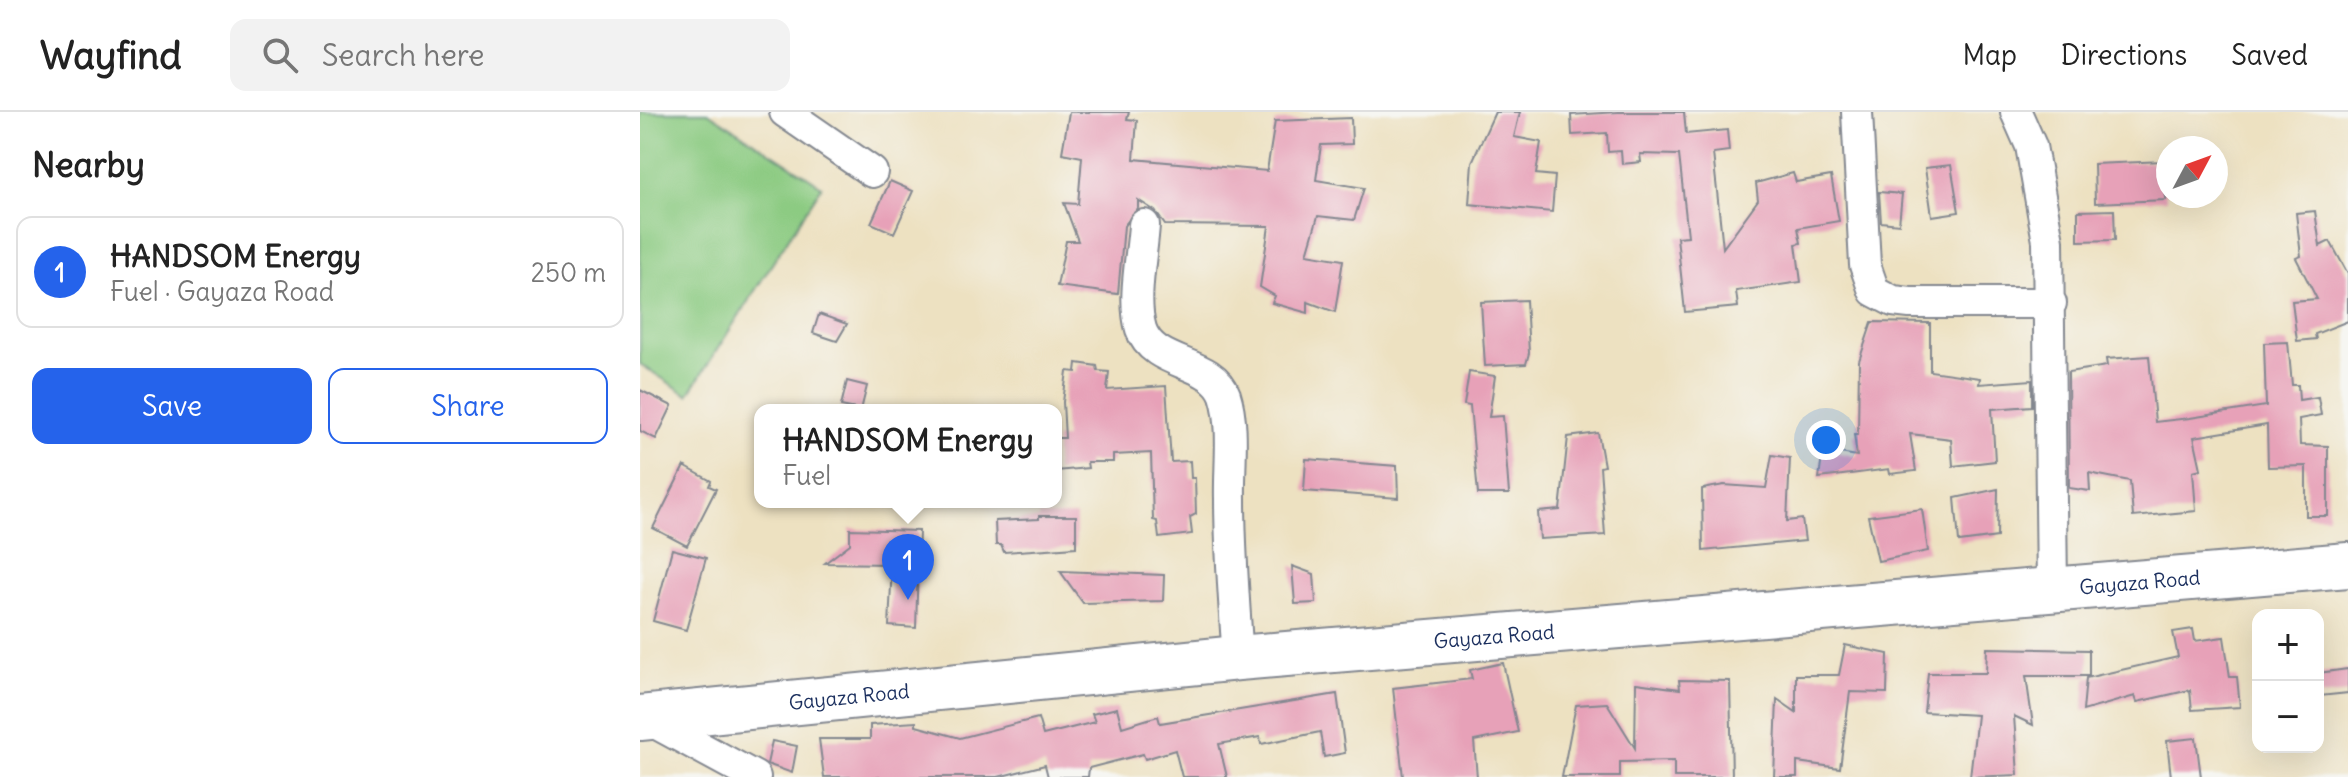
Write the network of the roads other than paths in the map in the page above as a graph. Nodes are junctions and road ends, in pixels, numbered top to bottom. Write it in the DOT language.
graph roads {
  1 [pos="785,112"];
  2 [pos="1857,112"];
  3 [pos="2016,112"];
  4 [pos="872,172"];
  5 [pos="1144,225"];
  6 [pos="2051,303"];
  7 [pos="2348,565"];
  8 [pos="2052,590"];
  9 [pos="1238,658"];
  10 [pos="643,718"];
  11 [pos="755,777"];
  1 -- 4 [label="street"];
  2 -- 6 [label="street"];
  3 -- 6 [label="street"];
  5 -- 9 [label="street"];
  6 -- 8 [label="street"];
  7 -- 8 [label="main road, Gayaza Road"];
  8 -- 9 [label="main road, Gayaza Road"];
  9 -- 10 [label="main road, Gayaza Road"];
  10 -- 11 [label="street"];
}
